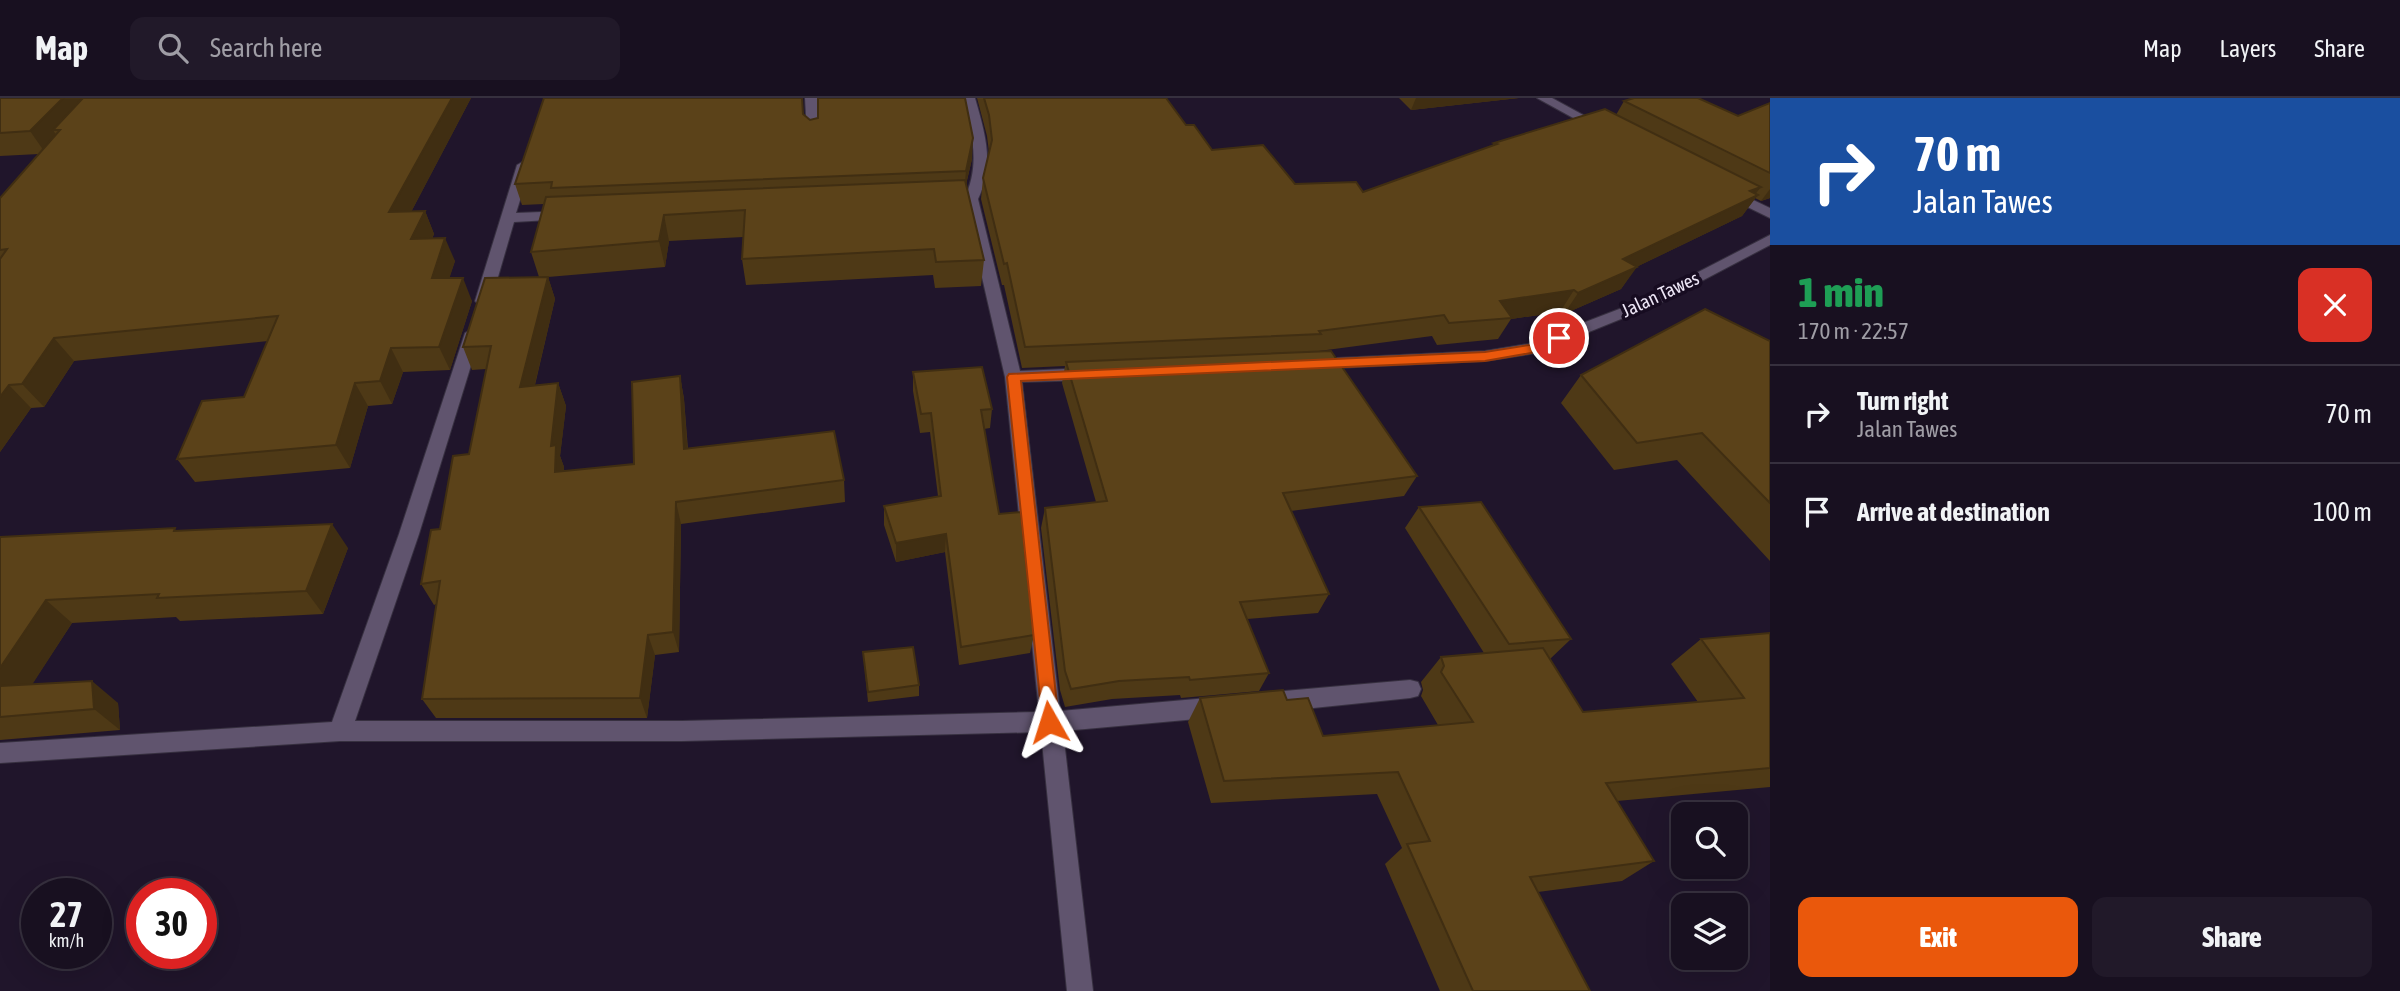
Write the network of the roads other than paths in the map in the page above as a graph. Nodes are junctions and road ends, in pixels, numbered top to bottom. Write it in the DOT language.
graph roads {
  1 [pos="811,98"];
  2 [pos="969,98"];
  3 [pos="1543,98"];
  4 [pos="813,134"];
  5 [pos="1612,134"];
  6 [pos="530,149"];
  7 [pos="1721,189"];
  8 [pos="1770,214"];
  9 [pos="576,215"];
  10 [pos="509,218"];
  11 [pos="1770,239"];
  12 [pos="1305,364"];
  13 [pos="1111,373"];
  14 [pos="1013,377"];
  15 [pos="1410,689"];
  16 [pos="1049,722"];
  17 [pos="340,731"];
  18 [pos="0,753"];
  19 [pos="1080,991"];
  1 -- 4 [label="street"];
  2 -- 14 [label="street"];
  3 -- 5 [label="street"];
  6 -- 10 [label="street"];
  7 -- 8 [label="street"];
  9 -- 10 [label="street"];
  10 -- 17 [label="street"];
  11 -- 12 [label="street, Jalan Tawes"];
  13 -- 14 [label="street"];
  14 -- 16 [label="street"];
  15 -- 16 [label="street"];
  16 -- 17 [label="street"];
  16 -- 19 [label="street"];
  17 -- 18 [label="street"];
}
